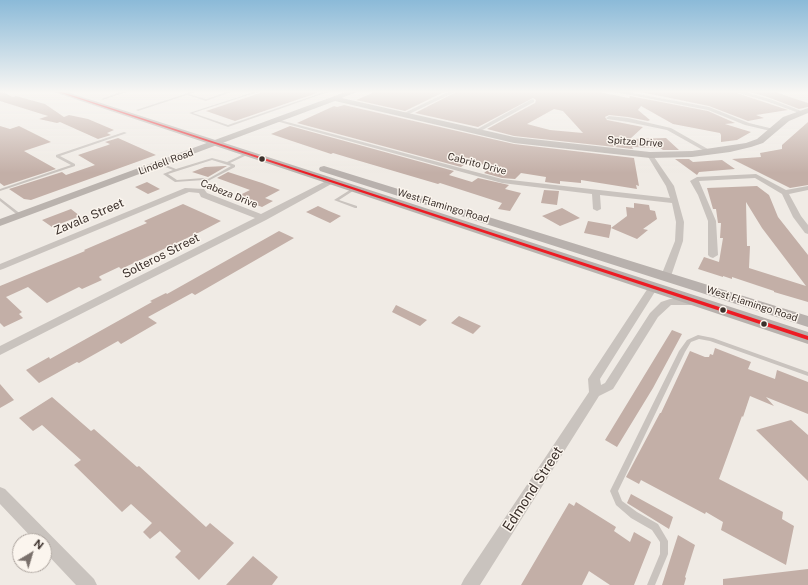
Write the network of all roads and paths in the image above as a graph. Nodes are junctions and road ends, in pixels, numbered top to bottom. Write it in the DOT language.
graph roads {
  1 [pos="136,118"];
  2 [pos="165,118"];
  3 [pos="204,118"];
  4 [pos="251,118"];
  5 [pos="283,118"];
  6 [pos="417,118"];
  7 [pos="500,118"];
  8 [pos="612,118"];
  9 [pos="733,118"];
  10 [pos="788,118"];
  11 [pos="278,120"];
  12 [pos="775,130"];
  13 [pos="475,132"];
  14 [pos="126,133"];
  15 [pos="228,138"];
  16 [pos="214,144"];
  17 [pos="710,152"];
  18 [pos="247,154"];
  19 [pos="650,155"];
  20 [pos="160,164"];
  21 [pos="227,164"];
  22 [pos="176,170"];
  23 [pos="294,170"];
  24 [pos="342,174"];
  25 [pos="331,182"];
  26 [pos="808,188"];
  27 [pos="354,189"];
  28 [pos="0,190"];
  29 [pos="188,190"];
  30 [pos="394,191"];
  31 [pos="596,192"];
  32 [pos="785,193"];
  33 [pos="0,199"];
  34 [pos="675,201"];
  35 [pos="356,207"];
  36 [pos="597,209"];
  37 [pos="21,216"];
  38 [pos="263,218"];
  39 [pos="0,223"];
  40 [pos="808,231"];
  41 [pos="556,255"];
  42 [pos="713,255"];
  43 [pos="0,267"];
  44 [pos="666,276"];
  45 [pos="653,287"];
  46 [pos="731,297"];
  47 [pos="700,303"];
  48 [pos="808,322"];
  49 [pos="808,338"];
  50 [pos="0,351"];
  51 [pos="808,374"];
  52 [pos="595,393"];
  53 [pos="0,494"];
  54 [pos="88,585"];
  55 [pos="470,585"];
  56 [pos="651,585"];
  1 -- 16 [label="main road, West Flamingo Road"];
  2 -- 15 [label="main road, West Flamingo Road"];
  3 -- 4 [label="lane"];
  5 -- 11 [label="street, Lindell Road"];
  6 -- 13 [label="street, Spitze Drive"];
  7 -- 13 [label="street"];
  8 -- 17 [label="street"];
  9 -- 12 [label="street"];
  10 -- 12 [label="street, Spitze Drive"];
  11 -- 15 [label="street, Lindell Road"];
  11 -- 31 [label="street, Cabrito Drive"];
  12 -- 17 [label="street, Spitze Drive"];
  13 -- 19 [label="street, Spitze Drive"];
  14 -- 28 [label="lane"];
  15 -- 16 [label="street, Lindell Road"];
  15 -- 24 [label="main road, West Flamingo Road"];
  16 -- 18 [label="main road, West Flamingo Road"];
  16 -- 20 [label="street, Lindell Road"];
  17 -- 19 [label="street, Spitze Drive"];
  18 -- 21 [label="lane"];
  18 -- 23 [label="main road, West Flamingo Road"];
  19 -- 34 [label="street"];
  20 -- 22 [label="lane"];
  20 -- 37 [label="street, Lindell Road"];
  21 -- 22 [label="lane"];
  21 -- 22 [label="lane"];
  23 -- 24 [label="main road"];
  23 -- 25 [label="main road, West Flamingo Road"];
  24 -- 30 [label="main road, West Flamingo Road"];
  25 -- 27 [label="main road, West Flamingo Road"];
  25 -- 30 [label="main road"];
  25 -- 38 [label="street, Solteros Street"];
  26 -- 32 [label="street"];
  27 -- 35 [label="lane"];
  27 -- 41 [label="main road, West Flamingo Road"];
  29 -- 38 [label="street, Cabeza Drive"];
  29 -- 43 [label="street, Zavala Street"];
  30 -- 44 [label="main road, West Flamingo Road"];
  31 -- 34 [label="street, Cabrito Drive"];
  31 -- 36 [label="street"];
  32 -- 40 [label="street"];
  32 -- 42 [label="street"];
  33 -- 37 [label="lane"];
  34 -- 44 [label="street"];
  37 -- 39 [label="street, Lindell Road"];
  38 -- 50 [label="street, Solteros Street"];
  41 -- 44 [label="main road"];
  41 -- 45 [label="main road, West Flamingo Road"];
  44 -- 46 [label="main road, West Flamingo Road"];
  45 -- 46 [label="main road"];
  45 -- 47 [label="main road, West Flamingo Road"];
  45 -- 52 [label="street, Edmond Street"];
  46 -- 48 [label="main road, West Flamingo Road"];
  47 -- 49 [label="main road, West Flamingo Road"];
  47 -- 52 [label="street, Edmond Street"];
  51 -- 56 [label="lane"];
  52 -- 55 [label="street, Edmond Street"];
  53 -- 54 [label="street"];
}
